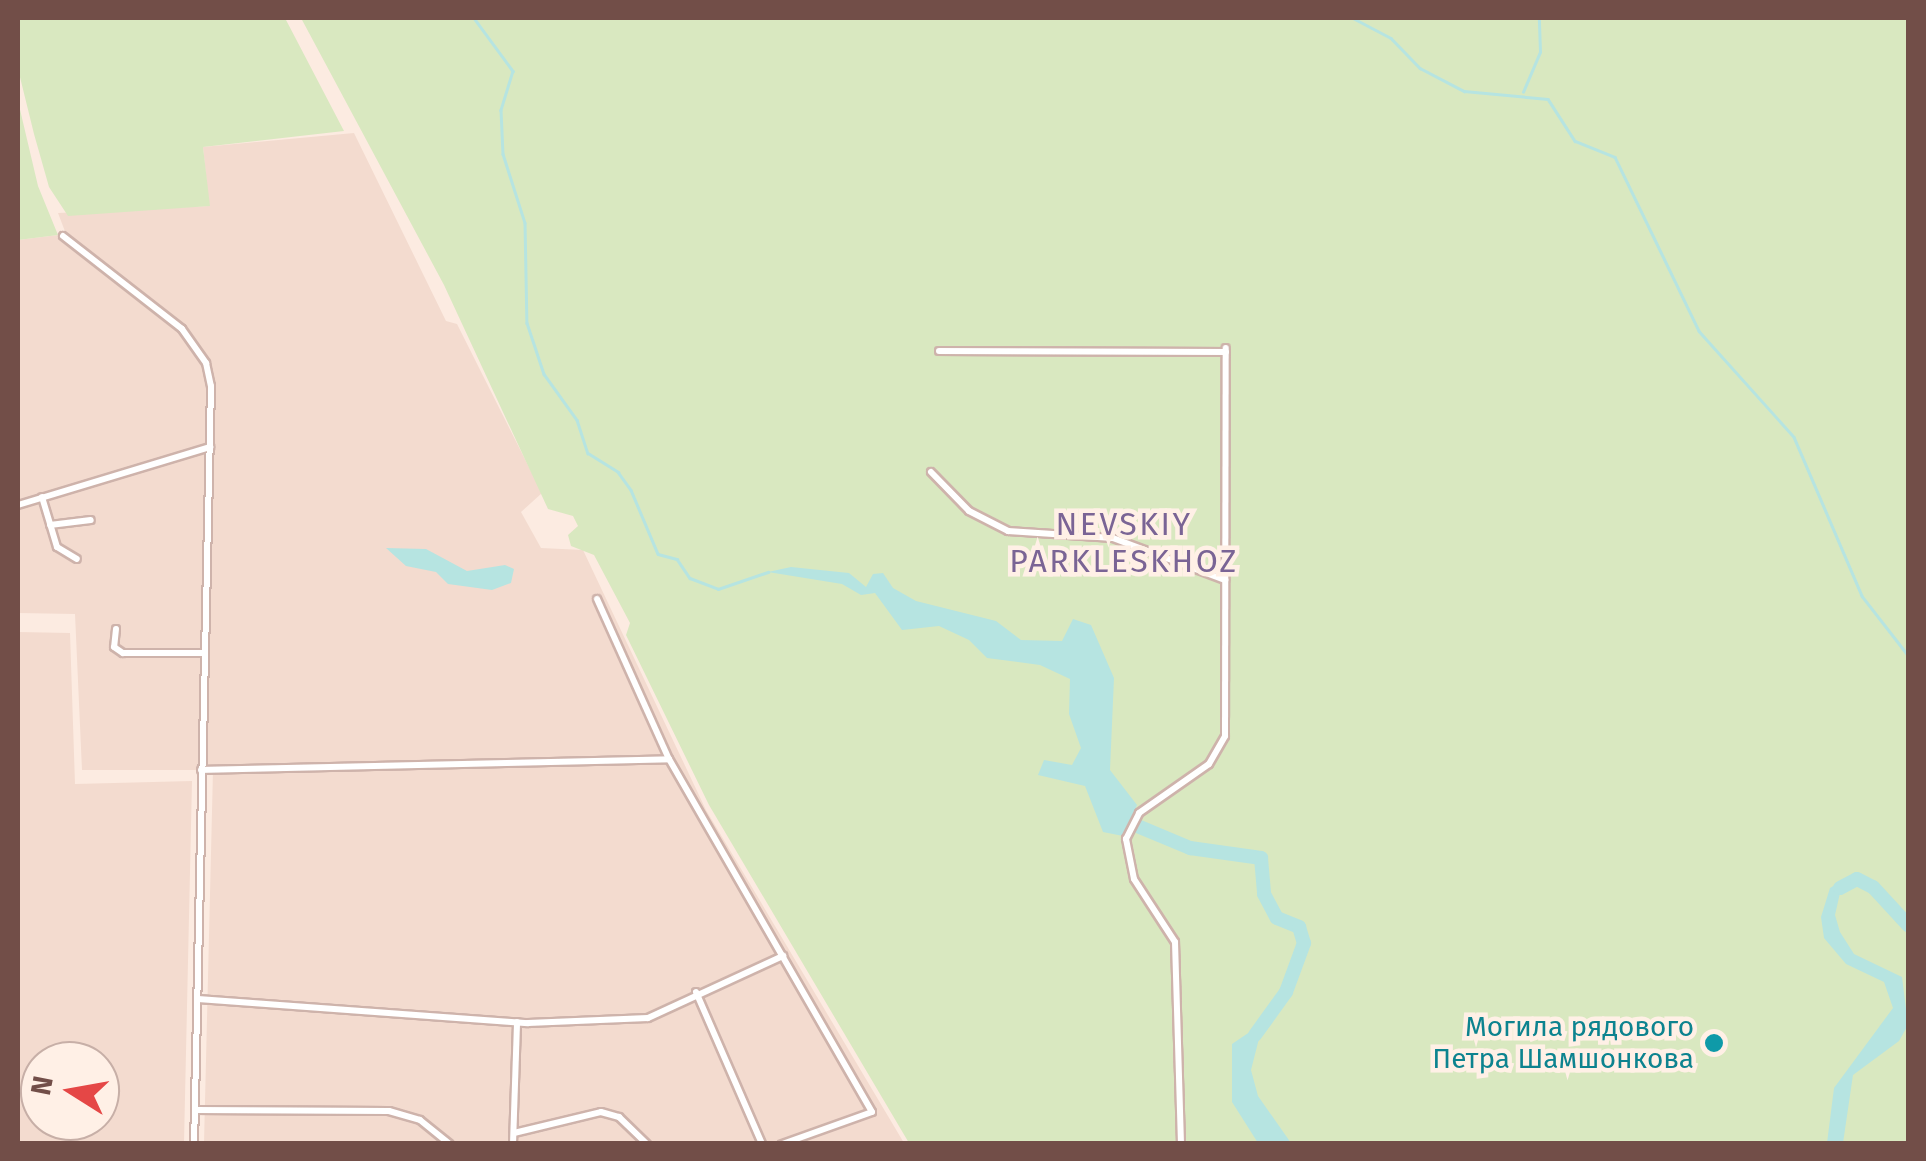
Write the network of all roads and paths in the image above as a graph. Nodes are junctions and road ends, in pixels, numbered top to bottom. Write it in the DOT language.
graph roads {
  1 [pos="62,236"];
  2 [pos="939,351"];
  3 [pos="210,447"];
  4 [pos="931,472"];
  5 [pos="42,498"];
  6 [pos="18,505"];
  7 [pos="91,520"];
  8 [pos="50,525"];
  9 [pos="77,559"];
  10 [pos="1225,580"];
  11 [pos="596,599"];
  12 [pos="116,629"];
  13 [pos="204,654"];
  14 [pos="669,759"];
  15 [pos="201,770"];
  16 [pos="783,956"];
  17 [pos="696,992"];
  18 [pos="198,999"];
  19 [pos="517,1022"];
  20 [pos="195,1110"];
  21 [pos="514,1133"];
  22 [pos="194,1144"];
  23 [pos="450,1144"];
  24 [pos="513,1144"];
  25 [pos="647,1144"];
  26 [pos="762,1144"];
  27 [pos="782,1144"];
  28 [pos="1181,1144"];
  1 -- 3 [label="street"];
  2 -- 10 [label="street"];
  3 -- 5 [label="street"];
  3 -- 13 [label="street"];
  4 -- 10 [label="street"];
  5 -- 6 [label="street"];
  5 -- 8 [label="street"];
  7 -- 8 [label="street"];
  8 -- 9 [label="street"];
  10 -- 28 [label="street"];
  11 -- 14 [label="street"];
  12 -- 13 [label="street"];
  13 -- 15 [label="street"];
  14 -- 15 [label="street"];
  14 -- 16 [label="street"];
  15 -- 18 [label="street"];
  16 -- 17 [label="street"];
  16 -- 27 [label="street"];
  17 -- 19 [label="street"];
  17 -- 26 [label="street"];
  18 -- 19 [label="street"];
  18 -- 20 [label="street"];
  19 -- 21 [label="street"];
  20 -- 22 [label="street"];
  20 -- 23 [label="street"];
  21 -- 24 [label="street"];
  21 -- 25 [label="street"];
}
